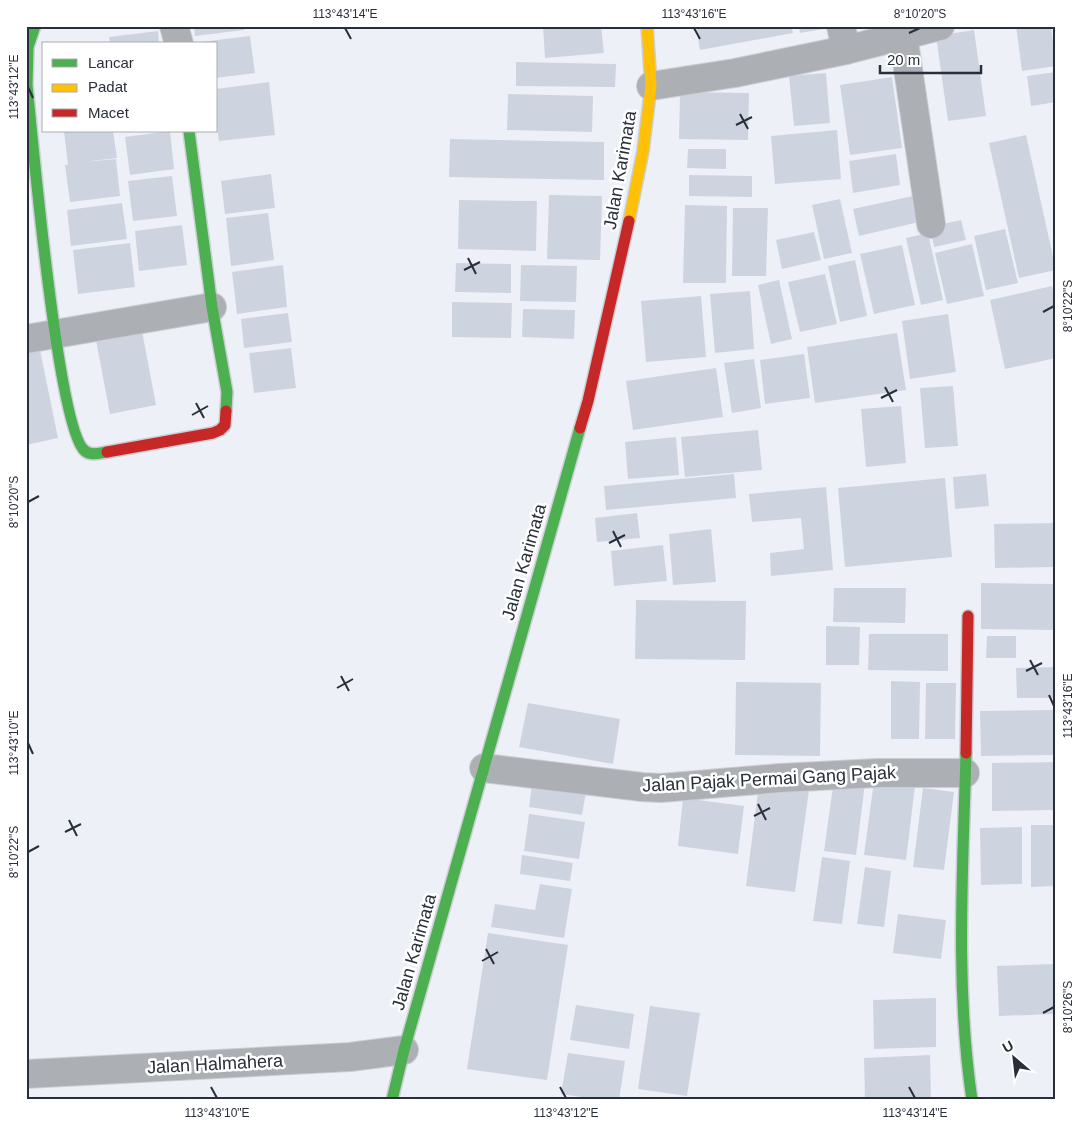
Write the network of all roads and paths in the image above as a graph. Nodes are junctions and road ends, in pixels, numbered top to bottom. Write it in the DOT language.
graph roads {
  1 [pos="36,26"];
  2 [pos="174,26"];
  3 [pos="646,26"];
  4 [pos="940,26"];
  5 [pos="903,35"];
  6 [pos="844,38"];
  7 [pos="178,42"];
  8 [pos="651,86"];
  9 [pos="189,132"];
  10 [pos="931,224"];
  11 [pos="212,307"];
  12 [pos="54,334"];
  13 [pos="26,339"];
  14 [pos="968,616"];
  15 [pos="484,768"];
  16 [pos="965,772"];
  17 [pos="404,1050"];
  18 [pos="26,1074"];
  19 [pos="392,1100"];
  20 [pos="972,1100"];
  1 -- 12 [label="street"];
  2 -- 7 [label="street"];
  3 -- 8 [label="street, Jalan Karimata"];
  4 -- 5 [label="street"];
  5 -- 6 [label="street"];
  5 -- 10 [label="street"];
  6 -- 8 [label="street"];
  8 -- 15 [label="street, Jalan Karimata"];
  9 -- 11 [label="street"];
  11 -- 12 [label="street"];
  11 -- 12 [label="street"];
  12 -- 13 [label="street"];
  14 -- 16 [label="street"];
  15 -- 16 [label="street, Jalan Pajak Permai Gang Pajak"];
  15 -- 17 [label="street, Jalan Karimata"];
  16 -- 20 [label="street"];
  17 -- 18 [label="street, Jalan Halmahera"];
  17 -- 19 [label="street, Jalan Karimata"];
}
